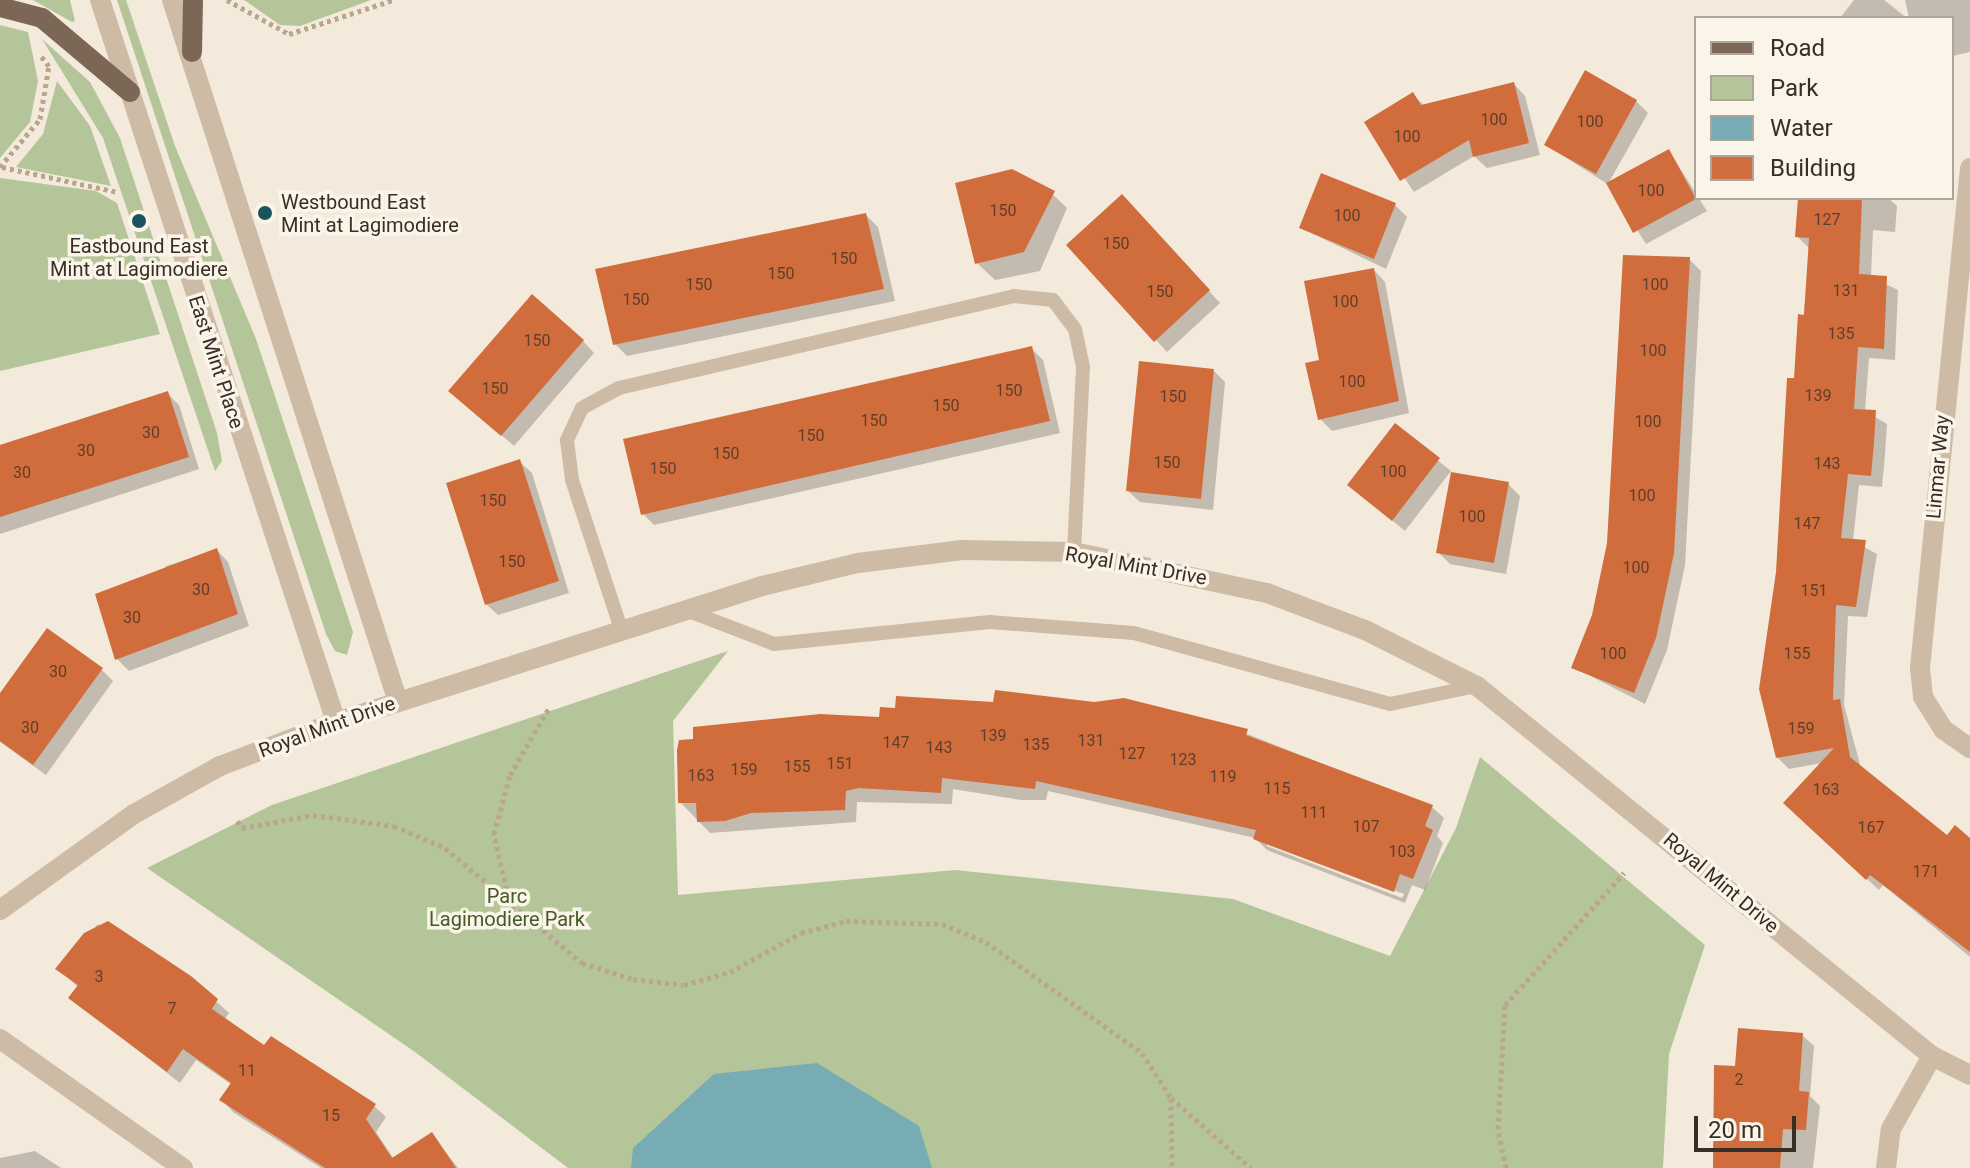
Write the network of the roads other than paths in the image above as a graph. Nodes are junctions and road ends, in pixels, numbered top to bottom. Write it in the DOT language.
graph roads {
  1 [pos="100,0"];
  2 [pos="172,0"];
  3 [pos="193,0"];
  4 [pos="0,7"];
  5 [pos="192,52"];
  6 [pos="130,92"];
  7 [pos="1970,168"];
  8 [pos="1074,552"];
  9 [pos="686,610"];
  10 [pos="621,629"];
  11 [pos="1477,686"];
  12 [pos="398,702"];
  13 [pos="336,722"];
  14 [pos="1970,748"];
  15 [pos="0,910"];
  16 [pos="0,1039"];
  17 [pos="1932,1056"];
  18 [pos="1970,1075"];
  19 [pos="183,1168"];
  20 [pos="1886,1168"];
  1 -- 6 [label="street, East Mint Place"];
  2 -- 5 [label="street"];
  3 -- 5 [label="main road"];
  4 -- 6 [label="main road"];
  5 -- 12 [label="street"];
  6 -- 13 [label="street, East Mint Place"];
  7 -- 14 [label="street, Linmar Way"];
  8 -- 9 [label="street, Royal Mint Drive"];
  8 -- 10 [label="lane"];
  8 -- 11 [label="street, Royal Mint Drive"];
  9 -- 10 [label="street, Royal Mint Drive"];
  9 -- 11 [label="lane"];
  10 -- 12 [label="street, Royal Mint Drive"];
  11 -- 17 [label="street, Royal Mint Drive"];
  12 -- 13 [label="street, Royal Mint Drive"];
  13 -- 15 [label="street, Royal Mint Drive"];
  16 -- 19 [label="street"];
  17 -- 18 [label="street, Royal Mint Drive"];
  17 -- 20 [label="street"];
}
